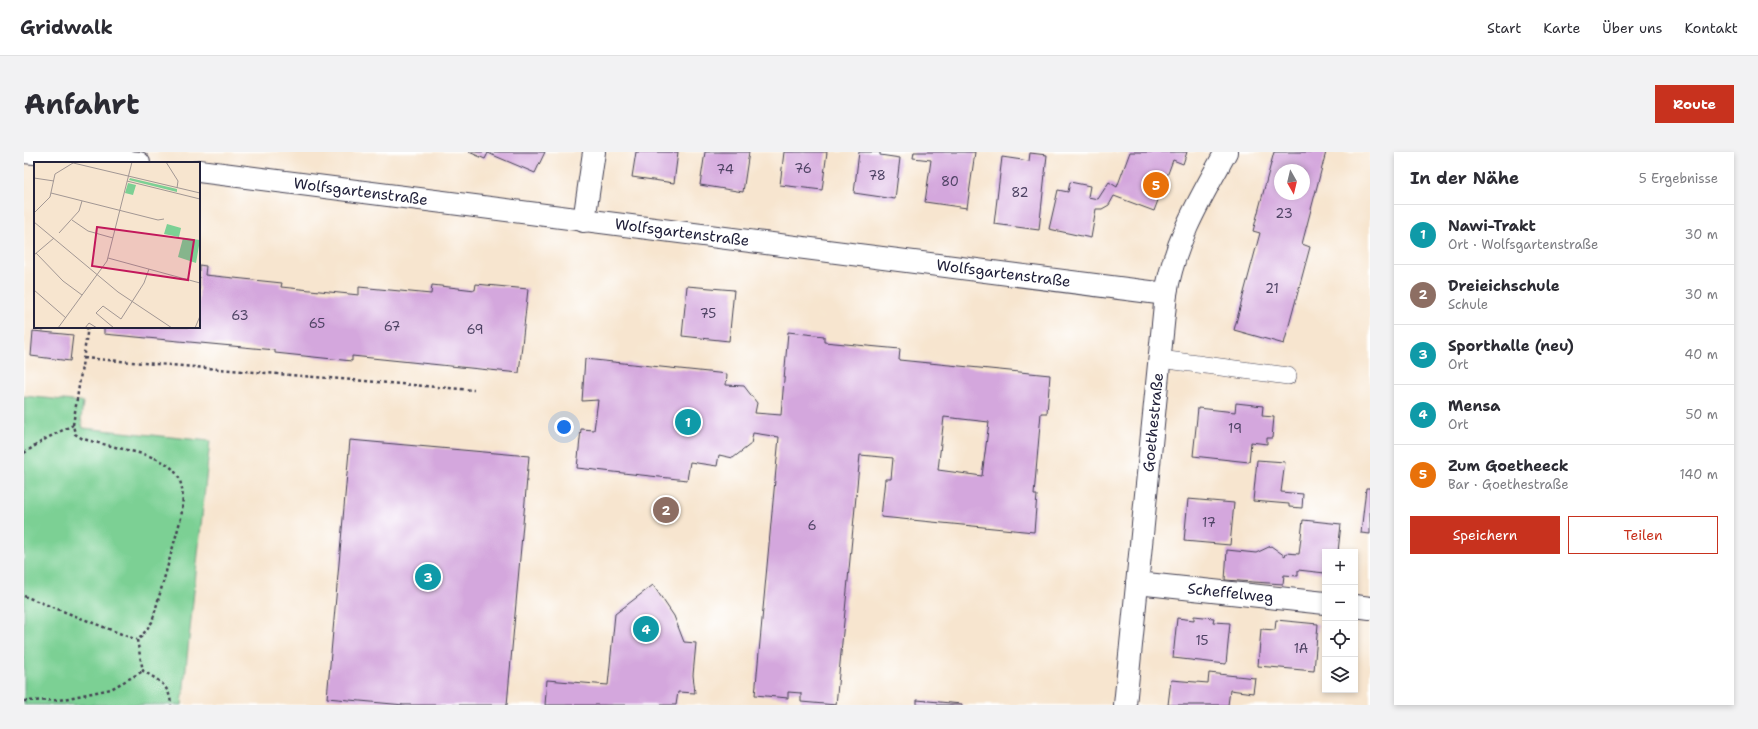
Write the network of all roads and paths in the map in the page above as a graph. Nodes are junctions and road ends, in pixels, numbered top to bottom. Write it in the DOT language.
graph roads {
  1 [pos="24,152"];
  2 [pos="594,152"];
  3 [pos="1226,152"];
  4 [pos="129,162"];
  5 [pos="200,171"];
  6 [pos="584,221"];
  7 [pos="1166,294"];
  8 [pos="88,328"];
  9 [pos="84,358"];
  10 [pos="1160,359"];
  11 [pos="1288,376"];
  12 [pos="474,390"];
  13 [pos="73,425"];
  14 [pos="24,453"];
  15 [pos="1137,583"];
  16 [pos="24,596"];
  17 [pos="1322,603"];
  18 [pos="1358,606"];
  19 [pos="1370,608"];
  20 [pos="137,640"];
  21 [pos="143,671"];
  22 [pos="24,701"];
  23 [pos="170,705"];
  24 [pos="1125,705"];
  1 -- 4 [label="street"];
  2 -- 6 [label="street"];
  3 -- 7 [label="street, Goethestraße"];
  5 -- 6 [label="street, Wolfsgartenstraße"];
  6 -- 7 [label="street, Wolfsgartenstraße"];
  7 -- 10 [label="street, Goethestraße"];
  8 -- 9 [label="path"];
  9 -- 12 [label="path"];
  9 -- 13 [label="path"];
  10 -- 11 [label="lane"];
  10 -- 15 [label="street, Goethestraße"];
  13 -- 14 [label="path"];
  13 -- 20 [label="path"];
  15 -- 17 [label="street, Scheffelweg"];
  15 -- 24 [label="street, Goethestraße"];
  16 -- 20 [label="path"];
  18 -- 19 [label="street"];
  20 -- 21 [label="path"];
  21 -- 22 [label="path"];
  21 -- 23 [label="path"];
}
